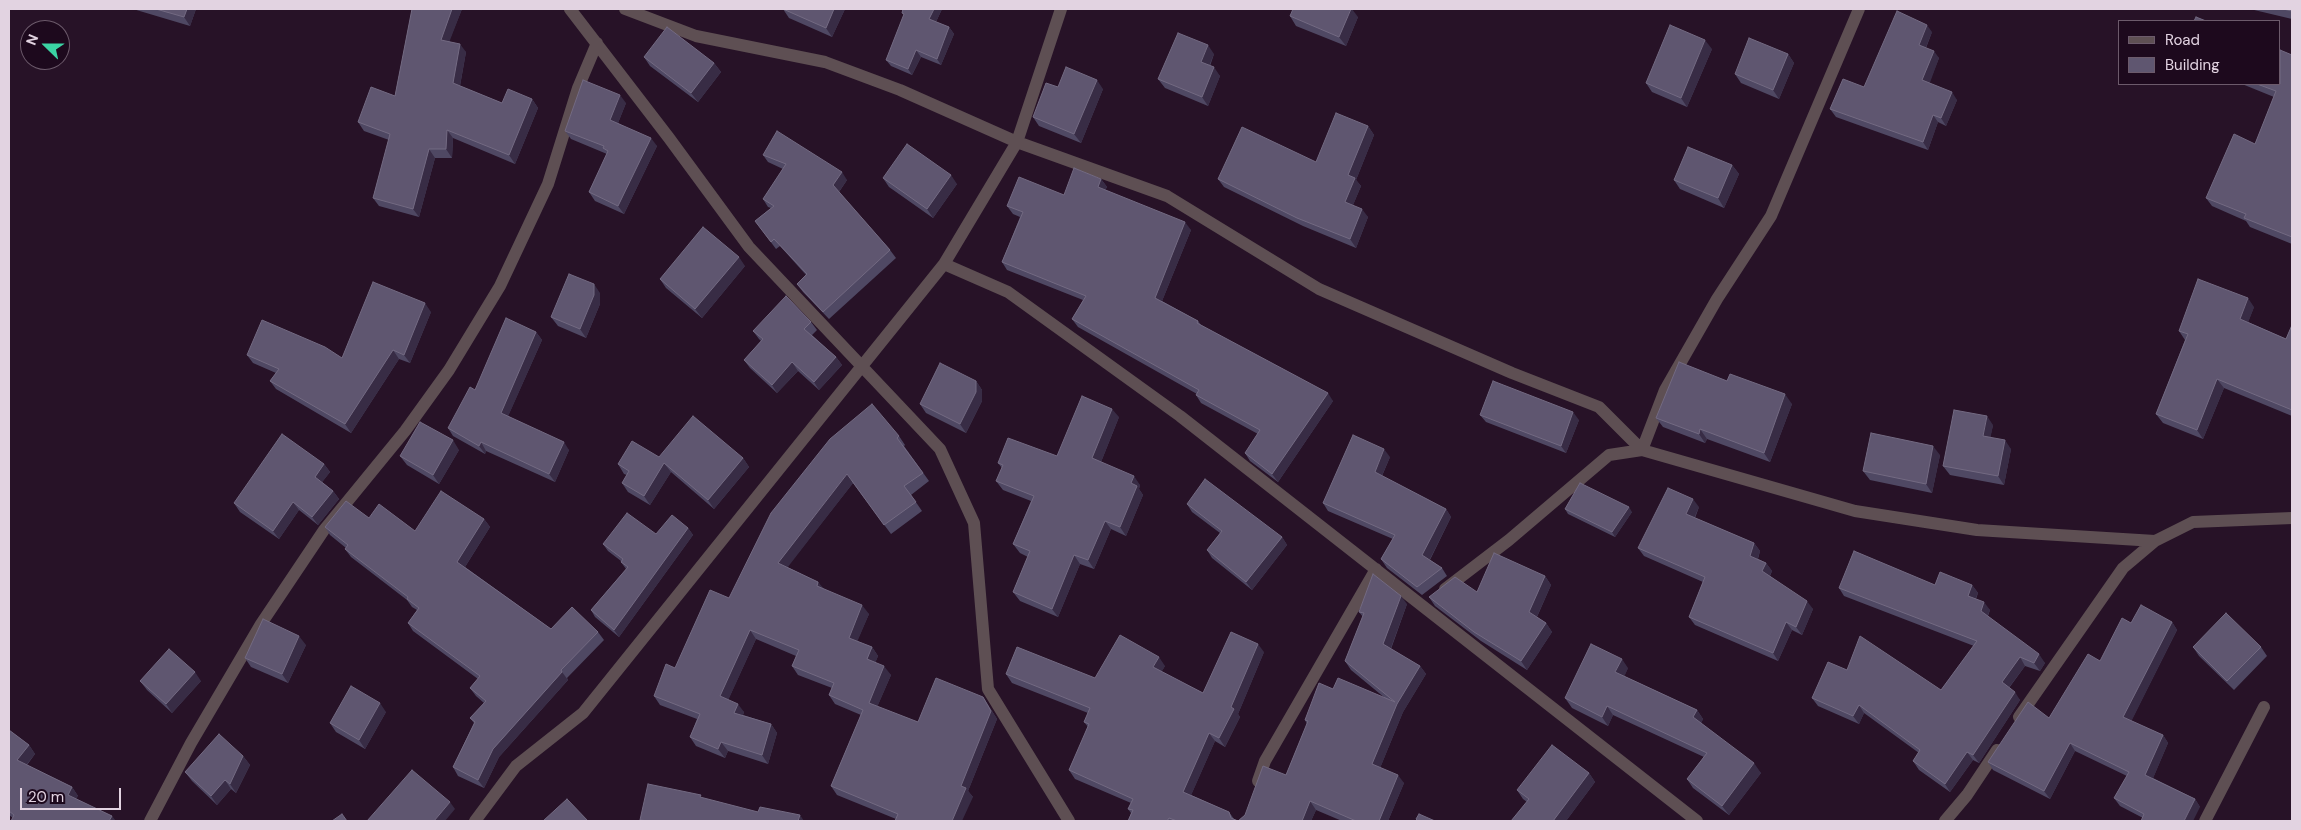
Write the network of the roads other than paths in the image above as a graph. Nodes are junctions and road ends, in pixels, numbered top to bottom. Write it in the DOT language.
graph roads {
  1 [pos="570,9"];
  2 [pos="1061,9"];
  3 [pos="1859,9"];
  4 [pos="630,10"];
  5 [pos="597,43"];
  6 [pos="1017,142"];
  7 [pos="944,264"];
  8 [pos="861,368"];
  9 [pos="1642,450"];
  10 [pos="2292,518"];
  11 [pos="2155,541"];
  12 [pos="1376,569"];
  13 [pos="1423,605"];
  14 [pos="2264,707"];
  15 [pos="1253,795"];
  16 [pos="150,821"];
  17 [pos="475,821"];
  18 [pos="1069,821"];
  19 [pos="1698,821"];
  20 [pos="1945,821"];
  21 [pos="2205,821"];
  1 -- 5 [label="street"];
  2 -- 6 [label="street"];
  3 -- 9 [label="street"];
  4 -- 6 [label="street"];
  5 -- 8 [label="street"];
  5 -- 16 [label="street"];
  6 -- 7 [label="street"];
  6 -- 9 [label="street"];
  7 -- 8 [label="street"];
  7 -- 12 [label="street"];
  8 -- 17 [label="street"];
  8 -- 18 [label="street"];
  9 -- 11 [label="street"];
  9 -- 13 [label="street"];
  10 -- 11 [label="street"];
  11 -- 20 [label="street"];
  12 -- 13 [label="street"];
  12 -- 15 [label="street"];
  13 -- 19 [label="street"];
  14 -- 21 [label="street"];
}
